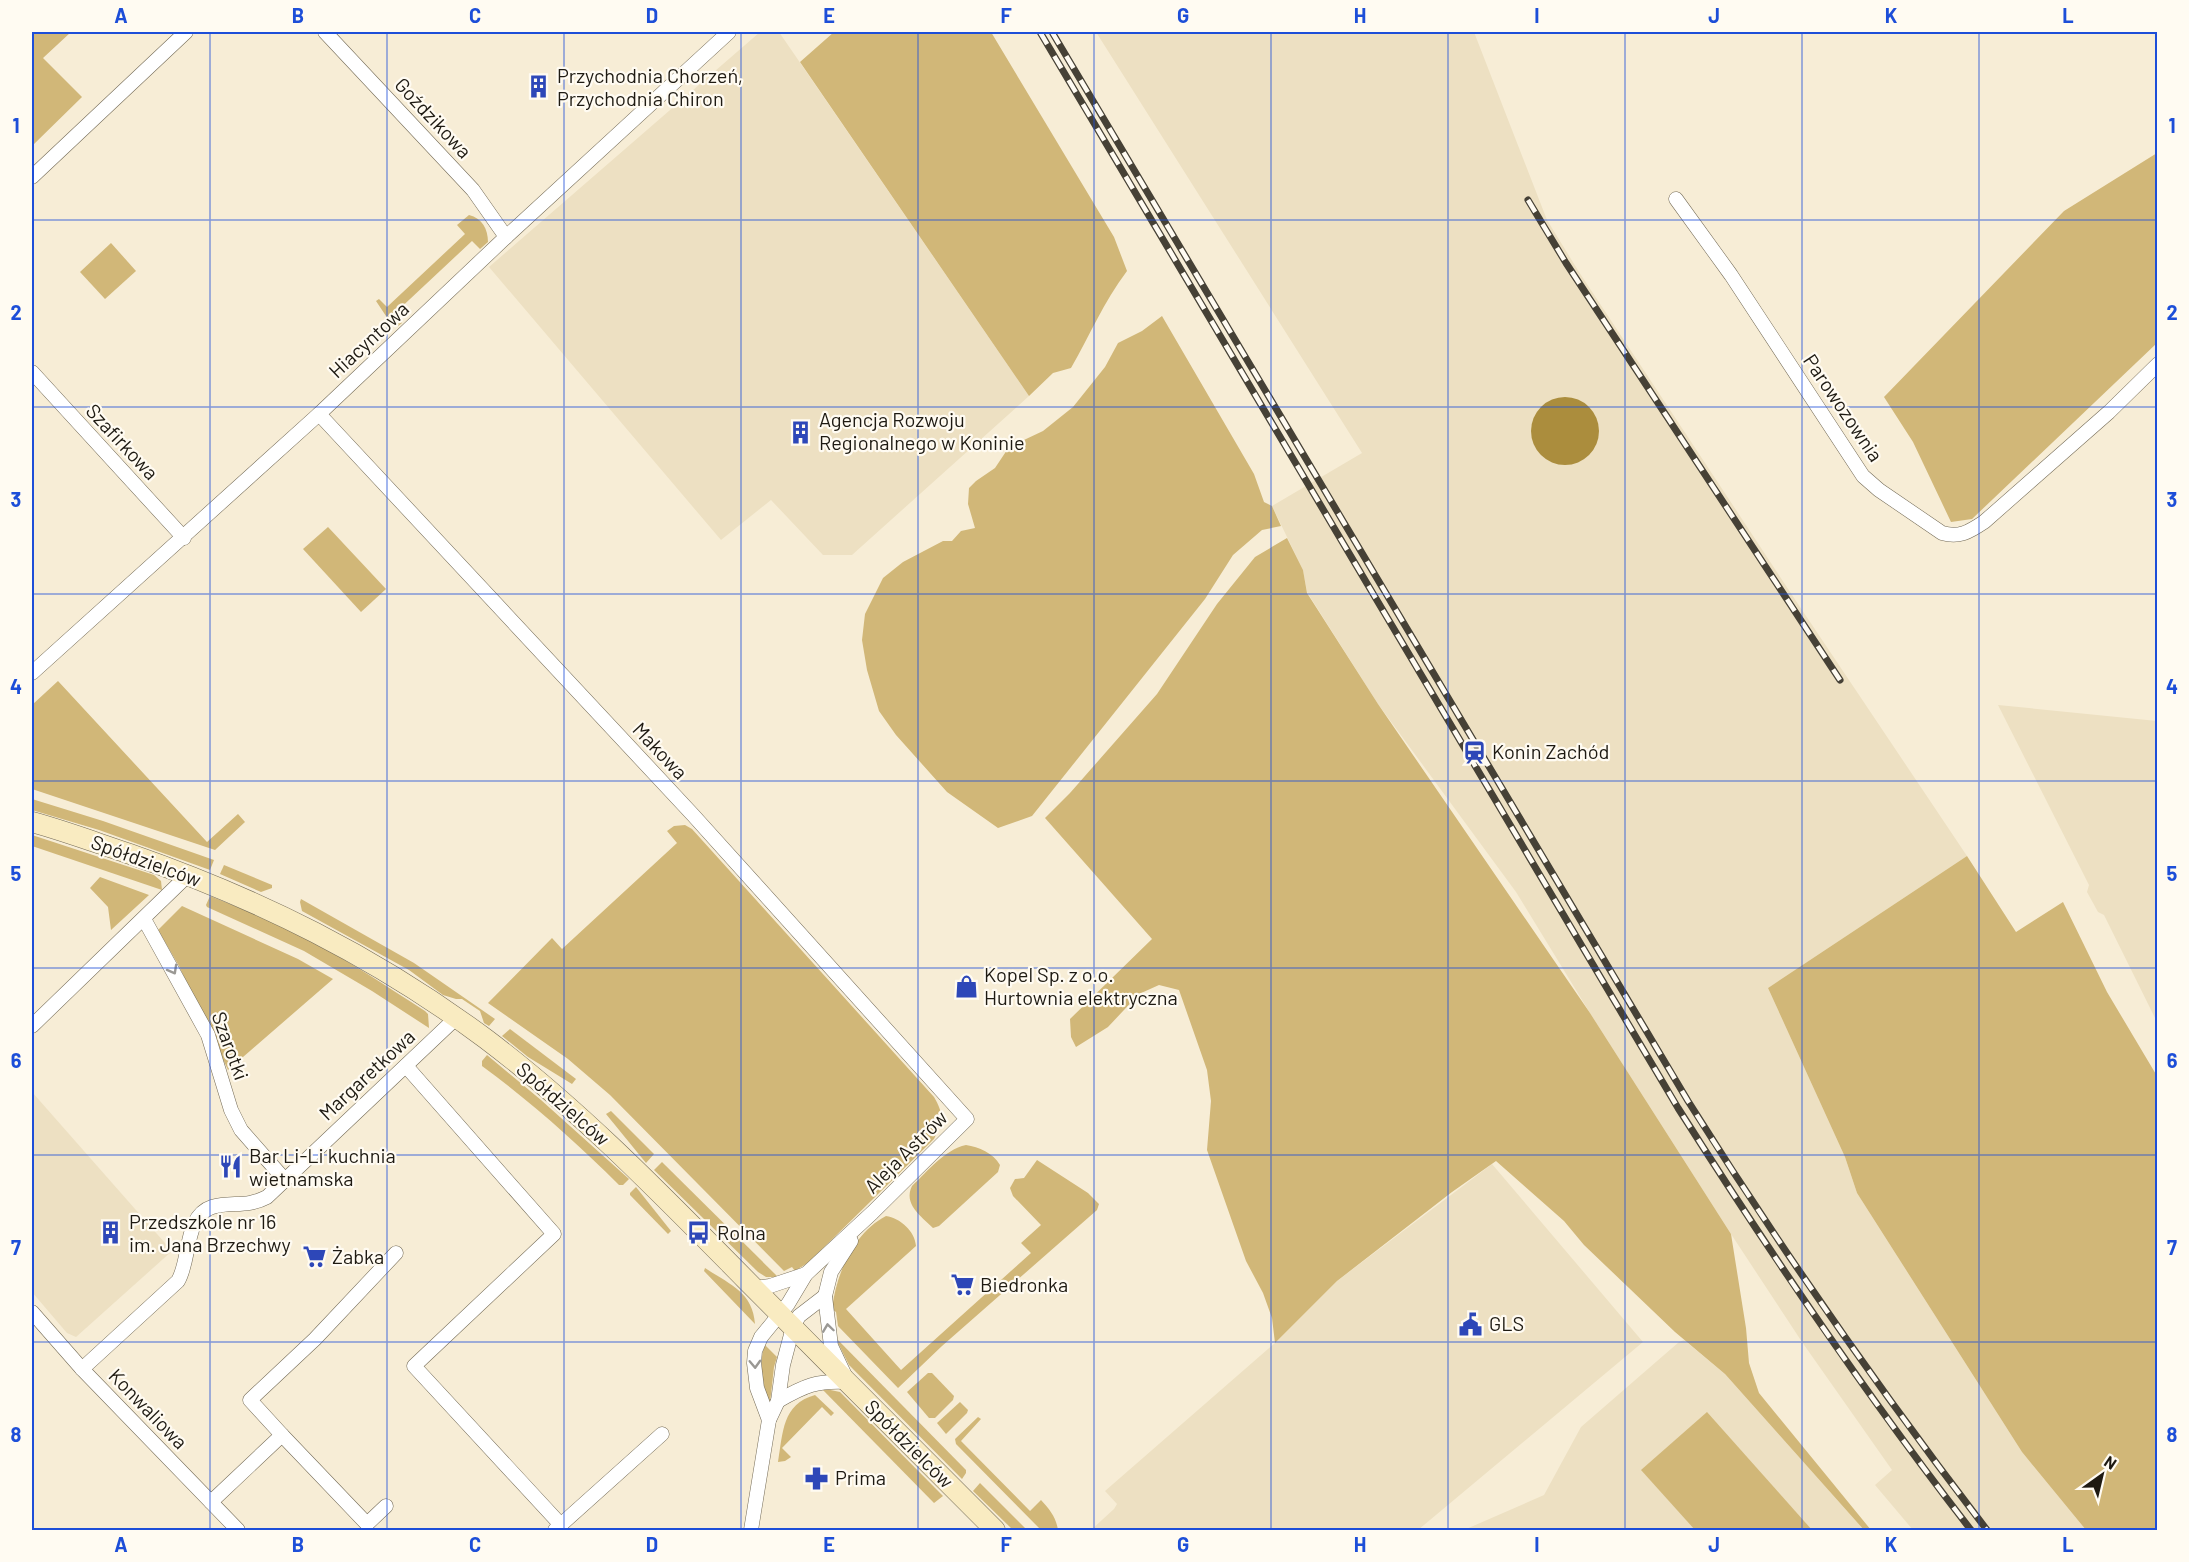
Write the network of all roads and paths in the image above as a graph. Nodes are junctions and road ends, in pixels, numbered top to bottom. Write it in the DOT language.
graph roads {
  1 [pos="186,32"];
  2 [pos="325,32"];
  3 [pos="729,32"];
  4 [pos="32,177"];
  5 [pos="1676,199"];
  6 [pos="506,237"];
  7 [pos="2157,364"];
  8 [pos="32,372"];
  9 [pos="319,414"];
  10 [pos="184,537"];
  11 [pos="32,673"];
  12 [pos="32,822"];
  13 [pos="189,874"];
  14 [pos="144,919"];
  15 [pos="456,1018"];
  16 [pos="32,1026"];
  17 [pos="406,1066"];
  18 [pos="967,1119"];
  19 [pos="285,1180"];
  20 [pos="872,1213"];
  21 [pos="396,1253"];
  22 [pos="806,1274"];
  23 [pos="754,1288"];
  24 [pos="825,1296"];
  25 [pos="32,1312"];
  26 [pos="786,1320"];
  27 [pos="82,1369"];
  28 [pos="848,1382"];
  29 [pos="778,1401"];
  30 [pos="769,1420"];
  31 [pos="662,1434"];
  32 [pos="282,1435"];
  33 [pos="211,1502"];
  34 [pos="386,1506"];
  35 [pos="558,1528"];
  36 [pos="238,1530"];
  37 [pos="751,1530"];
  38 [pos="995,1530"];
  1 -- 4 [label="street"];
  2 -- 6 [label="street, Goździkowa"];
  3 -- 6 [label="street, Hiacyntowa"];
  5 -- 7 [label="street, Parowozownia"];
  6 -- 9 [label="street, Hiacyntowa"];
  8 -- 10 [label="street, Szafirkowa"];
  9 -- 10 [label="street, Hiacyntowa"];
  9 -- 18 [label="street, Makowa"];
  10 -- 11 [label="street, Hiacyntowa"];
  12 -- 13 [label="street, Spółdzielców"];
  13 -- 14 [label="street"];
  13 -- 15 [label="street, Spółdzielców"];
  14 -- 16 [label="street"];
  14 -- 19 [label="street, Szarotki, one-way"];
  15 -- 17 [label="street, Margaretkowa"];
  15 -- 23 [label="street, Spółdzielców"];
  17 -- 19 [label="street, Margaretkowa"];
  17 -- 35 [label="street"];
  18 -- 20 [label="street, Aleja Astrów"];
  19 -- 27 [label="street, Margaretkowa"];
  20 -- 22 [label="street, Aleja Astrów"];
  20 -- 24 [label="street, Aleja Astrów"];
  21 -- 32 [label="street"];
  22 -- 23 [label="street, Aleja Astrów"];
  22 -- 26 [label="street, Aleja Astrów"];
  23 -- 26 [label="street, Spółdzielców"];
  24 -- 26 [label="street"];
  28 -- 24 [label="street, Aleja Astrów, one-way"];
  25 -- 27 [label="street, Konwaliowa"];
  26 -- 28 [label="street, Spółdzielców"];
  26 -- 29 [label="street"];
  26 -- 30 [label="street, one-way"];
  27 -- 33 [label="street, Konwaliowa"];
  28 -- 29 [label="street"];
  28 -- 38 [label="street, Spółdzielców"];
  29 -- 30 [label="street"];
  30 -- 37 [label="street"];
  31 -- 35 [label="street"];
  32 -- 33 [label="street"];
  32 -- 34 [label="street"];
  33 -- 36 [label="street, Konwaliowa"];
}
